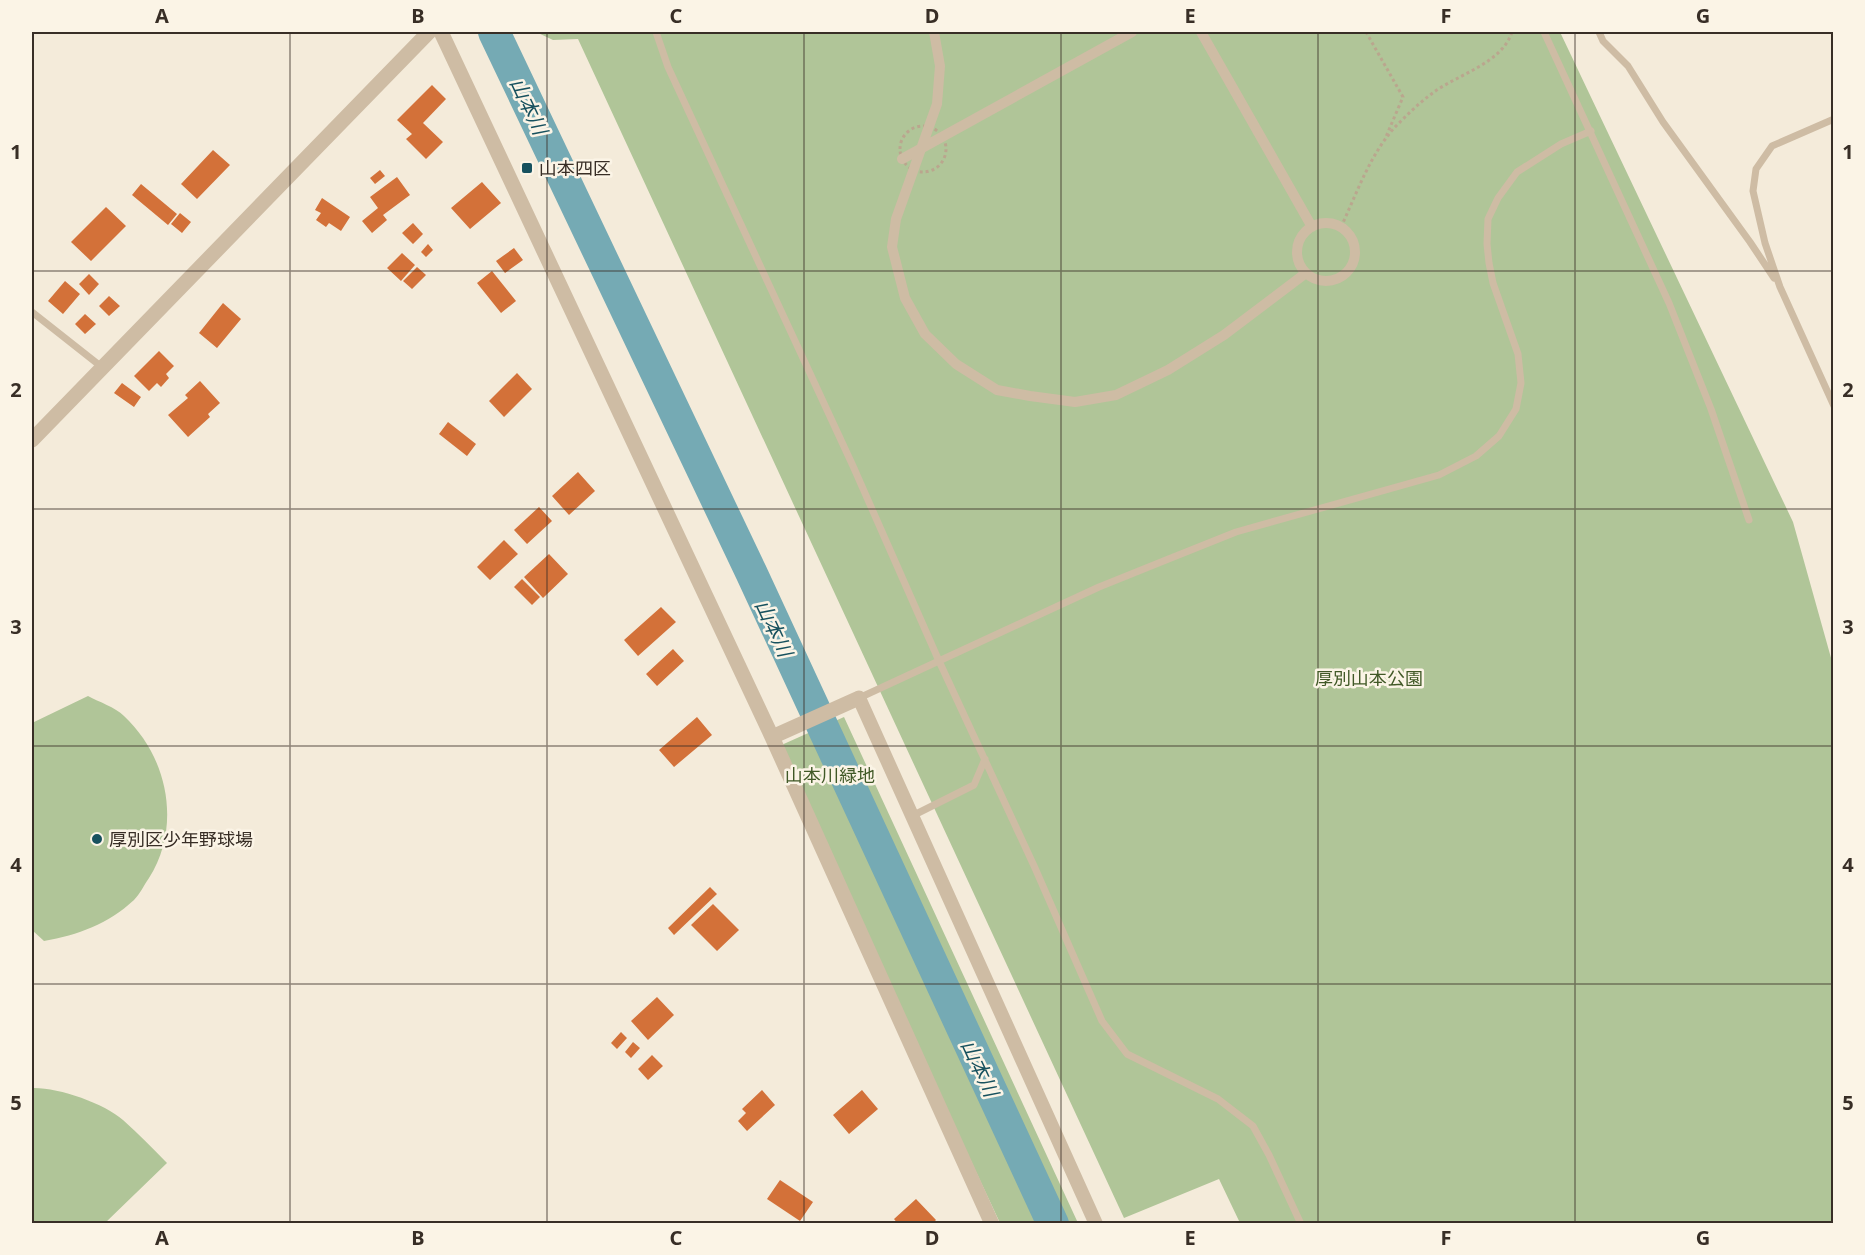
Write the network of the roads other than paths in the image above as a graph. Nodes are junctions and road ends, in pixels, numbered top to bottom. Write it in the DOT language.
graph roads {
  1 [pos="429,32"];
  2 [pos="441,32"];
  3 [pos="656,32"];
  4 [pos="934,32"];
  5 [pos="1132,32"];
  6 [pos="1201,32"];
  7 [pos="1544,32"];
  8 [pos="1599,32"];
  9 [pos="1833,119"];
  10 [pos="1591,131"];
  11 [pos="921,150"];
  12 [pos="903,159"];
  13 [pos="1312,227"];
  14 [pos="1306,273"];
  15 [pos="1779,287"];
  16 [pos="32,312"];
  17 [pos="103,368"];
  18 [pos="1833,406"];
  19 [pos="32,440"];
  20 [pos="1749,520"];
  21 [pos="939,662"];
  22 [pos="852,701"];
  23 [pos="772,736"];
  24 [pos="985,759"];
  25 [pos="912,816"];
  26 [pos="992,1224"];
  27 [pos="1096,1224"];
  28 [pos="1301,1224"];
  1 -- 17 [label="street"];
  2 -- 23 [label="street"];
  3 -- 21 [label="lane"];
  4 -- 11 [label="street"];
  5 -- 11 [label="street"];
  6 -- 13 [label="street"];
  7 -- 10 [label="lane"];
  8 -- 15 [label="lane"];
  9 -- 15 [label="lane"];
  10 -- 20 [label="lane"];
  10 -- 21 [label="lane"];
  11 -- 12 [label="street"];
  11 -- 14 [label="street"];
  13 -- 14 [label="street"];
  13 -- 14 [label="street"];
  15 -- 18 [label="lane"];
  16 -- 17 [label="lane"];
  17 -- 19 [label="street"];
  21 -- 22 [label="lane"];
  21 -- 24 [label="lane"];
  22 -- 23 [label="street"];
  22 -- 25 [label="street"];
  23 -- 26 [label="street"];
  24 -- 25 [label="lane"];
  24 -- 28 [label="lane"];
  25 -- 27 [label="street"];
}
